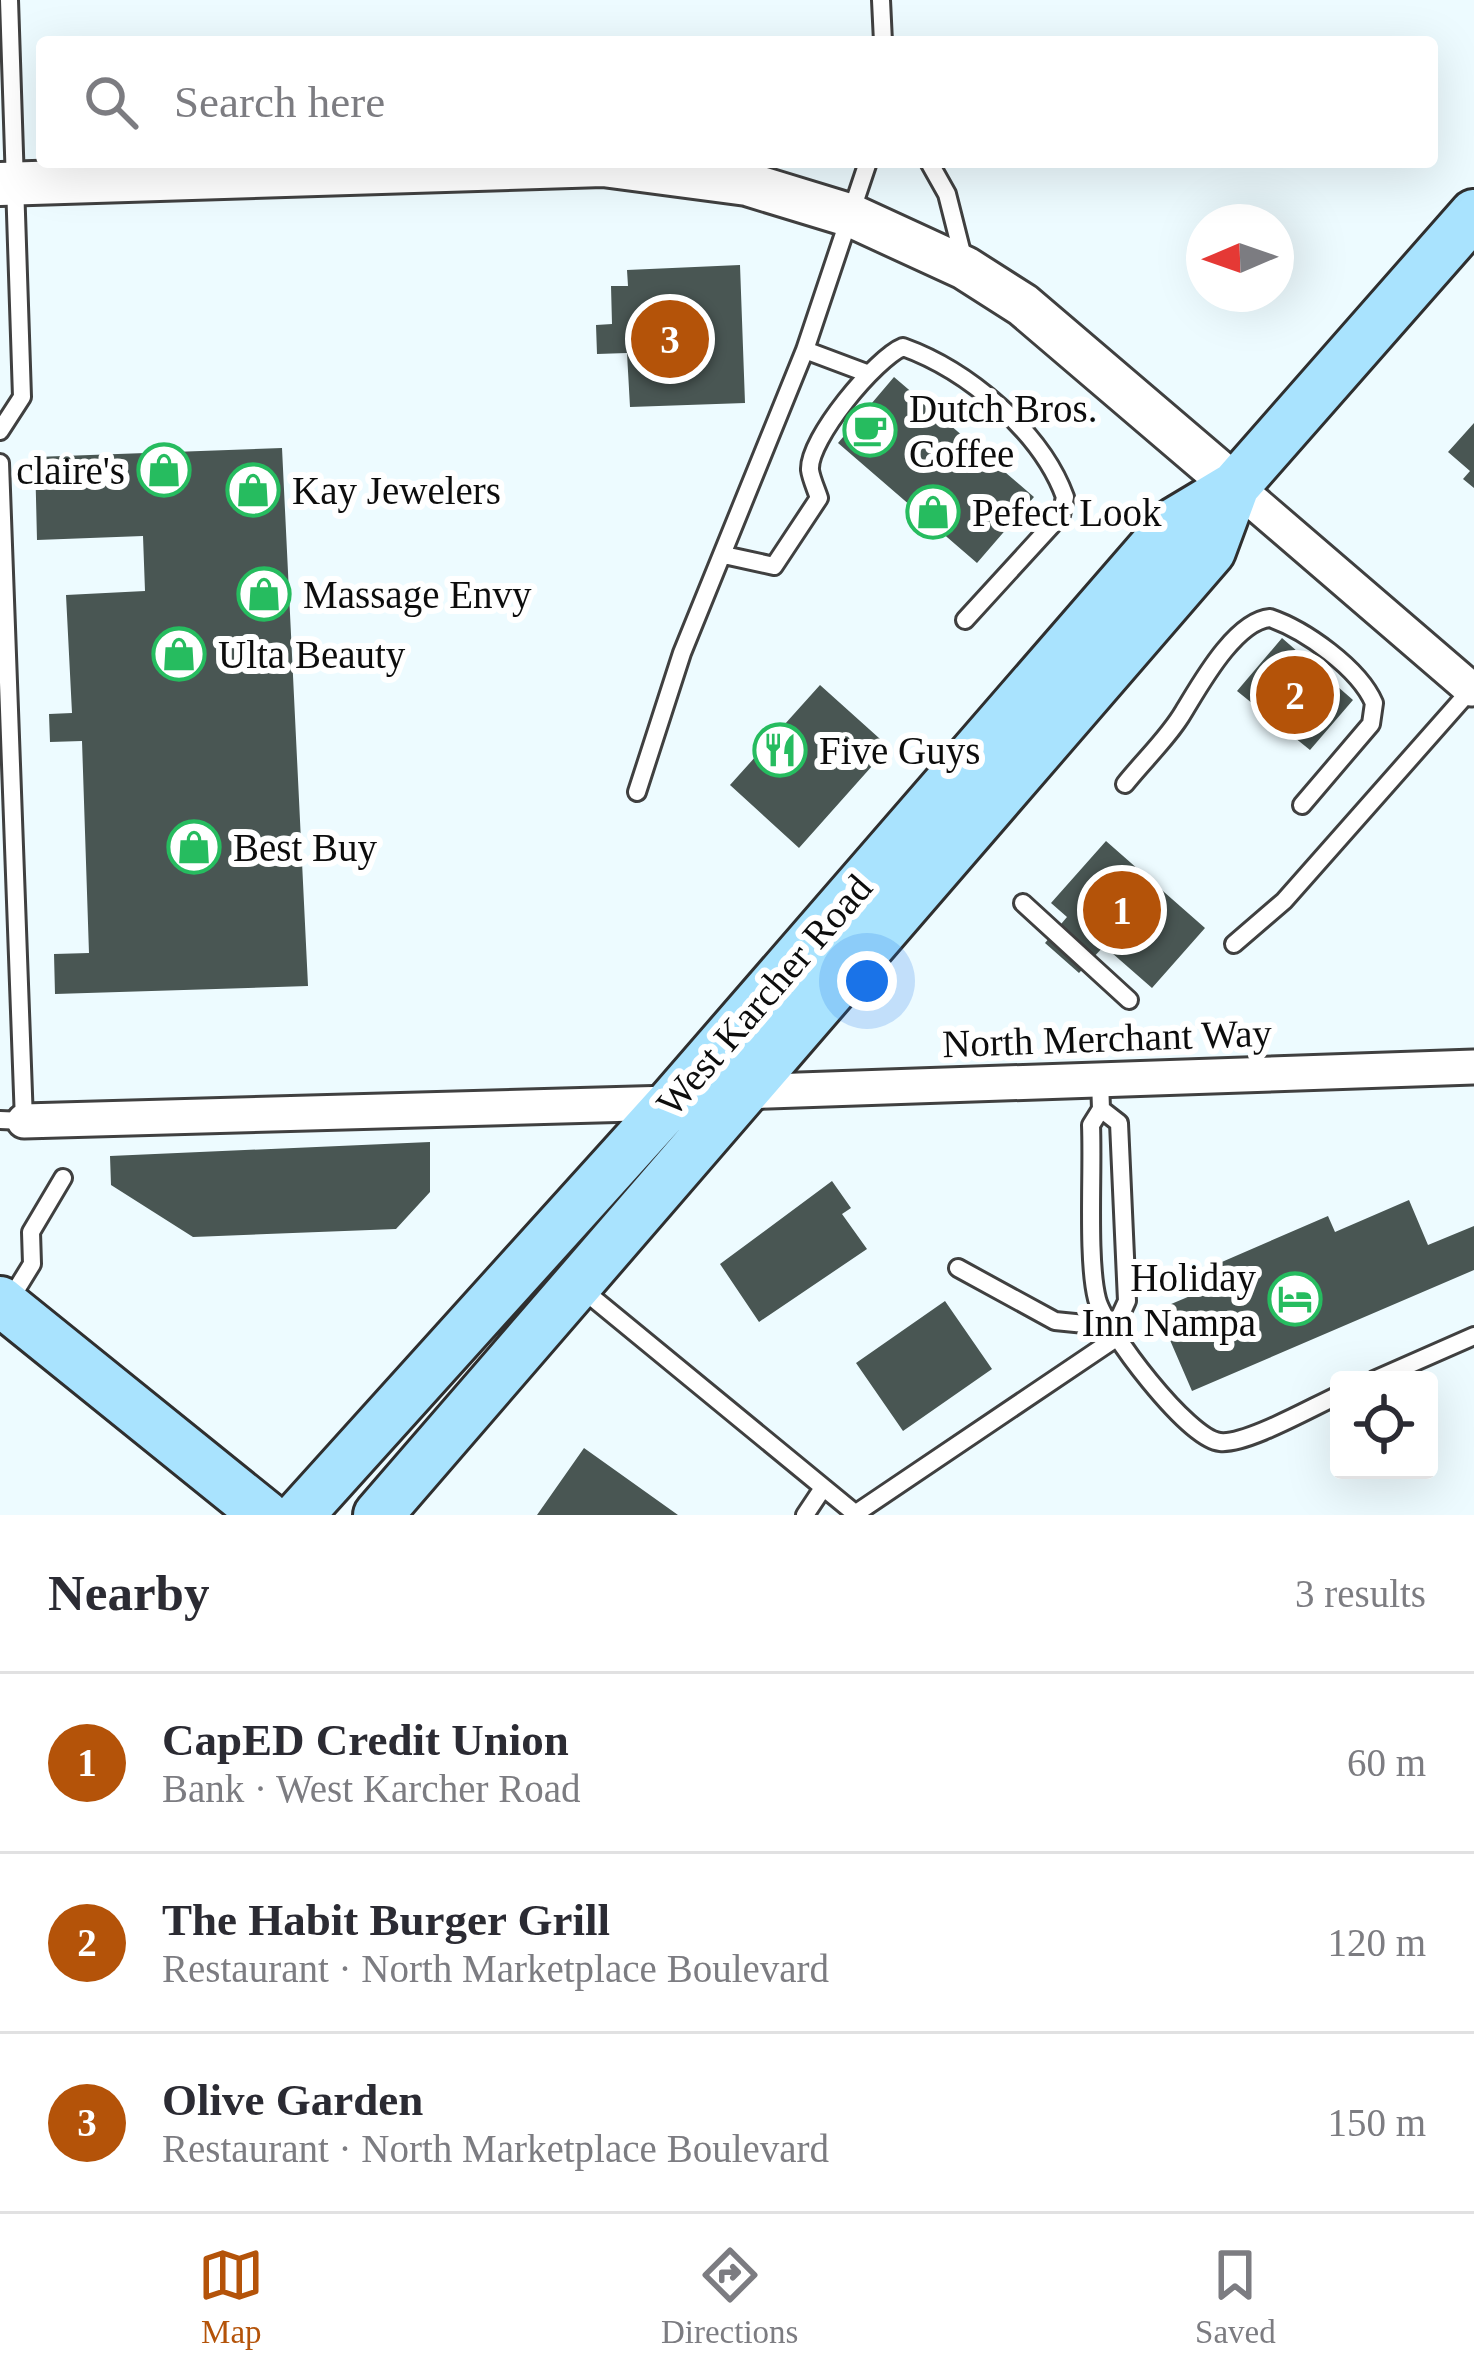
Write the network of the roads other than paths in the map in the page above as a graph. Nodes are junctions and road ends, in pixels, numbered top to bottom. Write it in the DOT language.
graph roads {
  1 [pos="9,0"];
  2 [pos="881,0"];
  3 [pos="883,36"];
  4 [pos="509,168"];
  5 [pos="626,168"];
  6 [pos="866,168"];
  7 [pos="932,168"];
  8 [pos="8,184"];
  9 [pos="1474,214"];
  10 [pos="852,216"];
  11 [pos="965,268"];
  12 [pos="805,350"];
  13 [pos="869,374"];
  14 [pos="0,431"];
  15 [pos="0,463"];
  16 [pos="1235,486"];
  17 [pos="724,555"];
  18 [pos="965,620"];
  19 [pos="1473,689"];
  20 [pos="1125,784"];
  21 [pos="637,792"];
  22 [pos="1302,805"];
  23 [pos="865,878"];
  24 [pos="1023,903"];
  25 [pos="1234,944"];
  26 [pos="1130,1000"];
  27 [pos="1474,1067"];
  28 [pos="743,1092"];
  29 [pos="1101,1094"];
  30 [pos="671,1103"];
  31 [pos="12,1121"];
  32 [pos="63,1178"];
  33 [pos="958,1268"];
  34 [pos="576,1285"];
  35 [pos="4,1302"];
  36 [pos="1117,1332"];
  37 [pos="1474,1336"];
  38 [pos="1394,1371"];
  39 [pos="1330,1399"];
  40 [pos="823,1488"];
  41 [pos="856,1514"];
  42 [pos="266,1515"];
  43 [pos="298,1515"];
  44 [pos="378,1515"];
  45 [pos="805,1515"];
  1 -- 8 [label="lane"];
  2 -- 3 [label="lane"];
  4 -- 8 [label="street"];
  5 -- 10 [label="street"];
  6 -- 10 [label="lane"];
  7 -- 11 [label="lane"];
  8 -- 14 [label="lane"];
  9 -- 16 [label="main road, West Karcher Road"];
  10 -- 11 [label="street"];
  10 -- 12 [label="lane"];
  11 -- 16 [label="street"];
  12 -- 13 [label="lane"];
  12 -- 17 [label="lane"];
  13 -- 17 [label="lane"];
  13 -- 18 [label="lane"];
  15 -- 31 [label="lane"];
  16 -- 19 [label="street"];
  16 -- 23 [label="main road, West Karcher Road"];
  16 -- 28 [label="main road, West Karcher Road"];
  17 -- 21 [label="lane"];
  19 -- 25 [label="lane"];
  20 -- 22 [label="lane"];
  23 -- 28 [label="main road"];
  23 -- 30 [label="main road, West Karcher Road"];
  24 -- 26 [label="lane"];
  27 -- 29 [label="street, North Merchant Way"];
  28 -- 29 [label="street, North Merchant Way"];
  28 -- 34 [label="main road, West Karcher Road"];
  29 -- 36 [label="lane"];
  29 -- 36 [label="lane"];
  30 -- 31 [label="street"];
  30 -- 43 [label="main road, West Karcher Road"];
  32 -- 35 [label="lane"];
  33 -- 36 [label="lane"];
  34 -- 40 [label="lane"];
  34 -- 44 [label="main road, West Karcher Road"];
  35 -- 42 [label="main road"];
  36 -- 39 [label="lane"];
  36 -- 41 [label="lane"];
  37 -- 38 [label="lane"];
  40 -- 41 [label="lane"];
  40 -- 45 [label="lane"];
}
